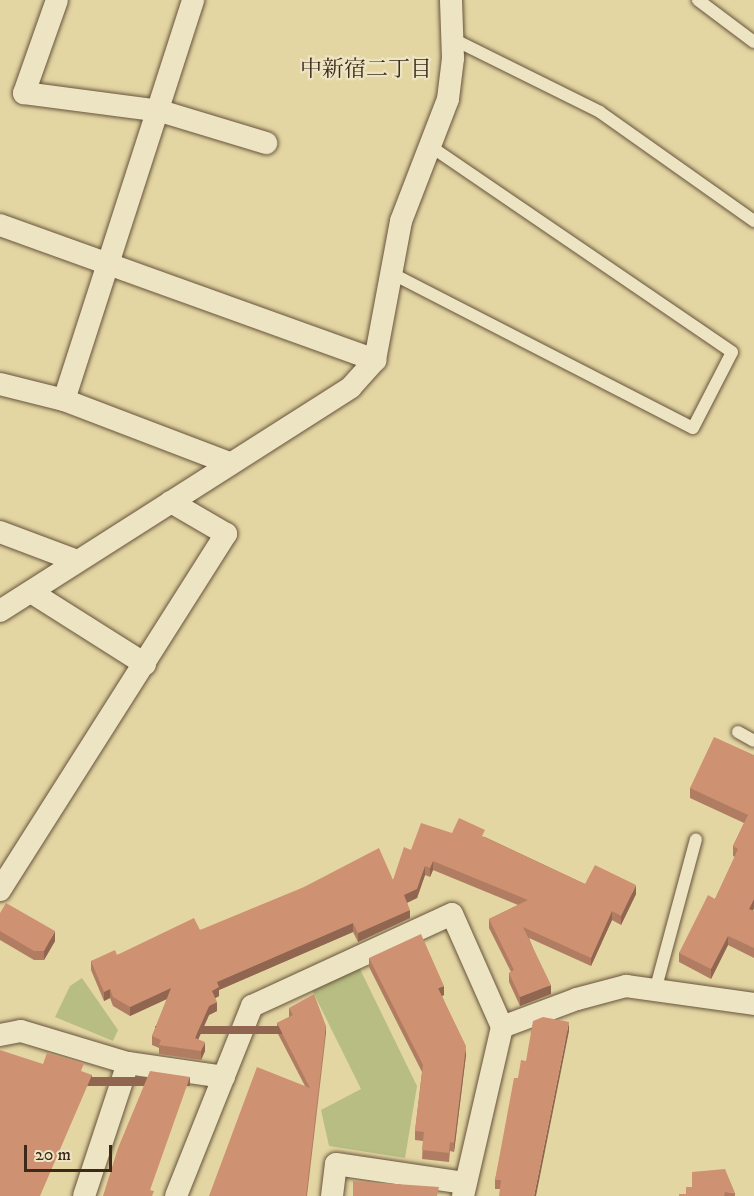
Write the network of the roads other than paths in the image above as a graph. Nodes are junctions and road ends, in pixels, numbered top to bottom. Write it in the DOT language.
graph roads {
  1 [pos="57,0"];
  2 [pos="193,0"];
  3 [pos="451,0"];
  4 [pos="698,0"];
  5 [pos="451,38"];
  6 [pos="754,42"];
  7 [pos="160,111"];
  8 [pos="266,143"];
  9 [pos="431,147"];
  10 [pos="754,221"];
  11 [pos="0,225"];
  12 [pos="111,262"];
  13 [pos="391,273"];
  14 [pos="375,360"];
  15 [pos="0,384"];
  16 [pos="64,400"];
  17 [pos="229,463"];
  18 [pos="171,502"];
  19 [pos="0,532"];
  20 [pos="77,561"];
  21 [pos="31,592"];
  22 [pos="0,611"];
  23 [pos="145,664"];
  24 [pos="738,732"];
  25 [pos="754,741"];
  26 [pos="696,839"];
  27 [pos="0,890"];
  28 [pos="655,991"];
  29 [pos="754,1004"];
  30 [pos="502,1028"];
  31 [pos="0,1035"];
  32 [pos="128,1063"];
  33 [pos="224,1077"];
  34 [pos="464,1190"];
  35 [pos="84,1196"];
  36 [pos="176,1196"];
  37 [pos="332,1196"];
  1 -- 7 [label="street"];
  2 -- 7 [label="street"];
  3 -- 5 [label="street"];
  4 -- 6 [label="lane"];
  5 -- 9 [label="street"];
  5 -- 10 [label="lane"];
  7 -- 8 [label="street"];
  7 -- 12 [label="street"];
  9 -- 13 [label="street"];
  9 -- 13 [label="lane"];
  11 -- 12 [label="street"];
  12 -- 14 [label="street"];
  12 -- 16 [label="street"];
  13 -- 14 [label="street"];
  14 -- 17 [label="street"];
  15 -- 16 [label="street"];
  16 -- 17 [label="street"];
  17 -- 18 [label="street"];
  18 -- 20 [label="street"];
  18 -- 23 [label="street"];
  19 -- 20 [label="street"];
  20 -- 21 [label="street"];
  21 -- 22 [label="street"];
  21 -- 23 [label="street"];
  23 -- 27 [label="street"];
  24 -- 25 [label="lane"];
  26 -- 28 [label="lane"];
  28 -- 29 [label="street"];
  28 -- 30 [label="street"];
  30 -- 33 [label="street"];
  30 -- 34 [label="street"];
  31 -- 32 [label="street"];
  32 -- 33 [label="street"];
  32 -- 35 [label="street"];
  33 -- 36 [label="street"];
  34 -- 37 [label="street"];
}
